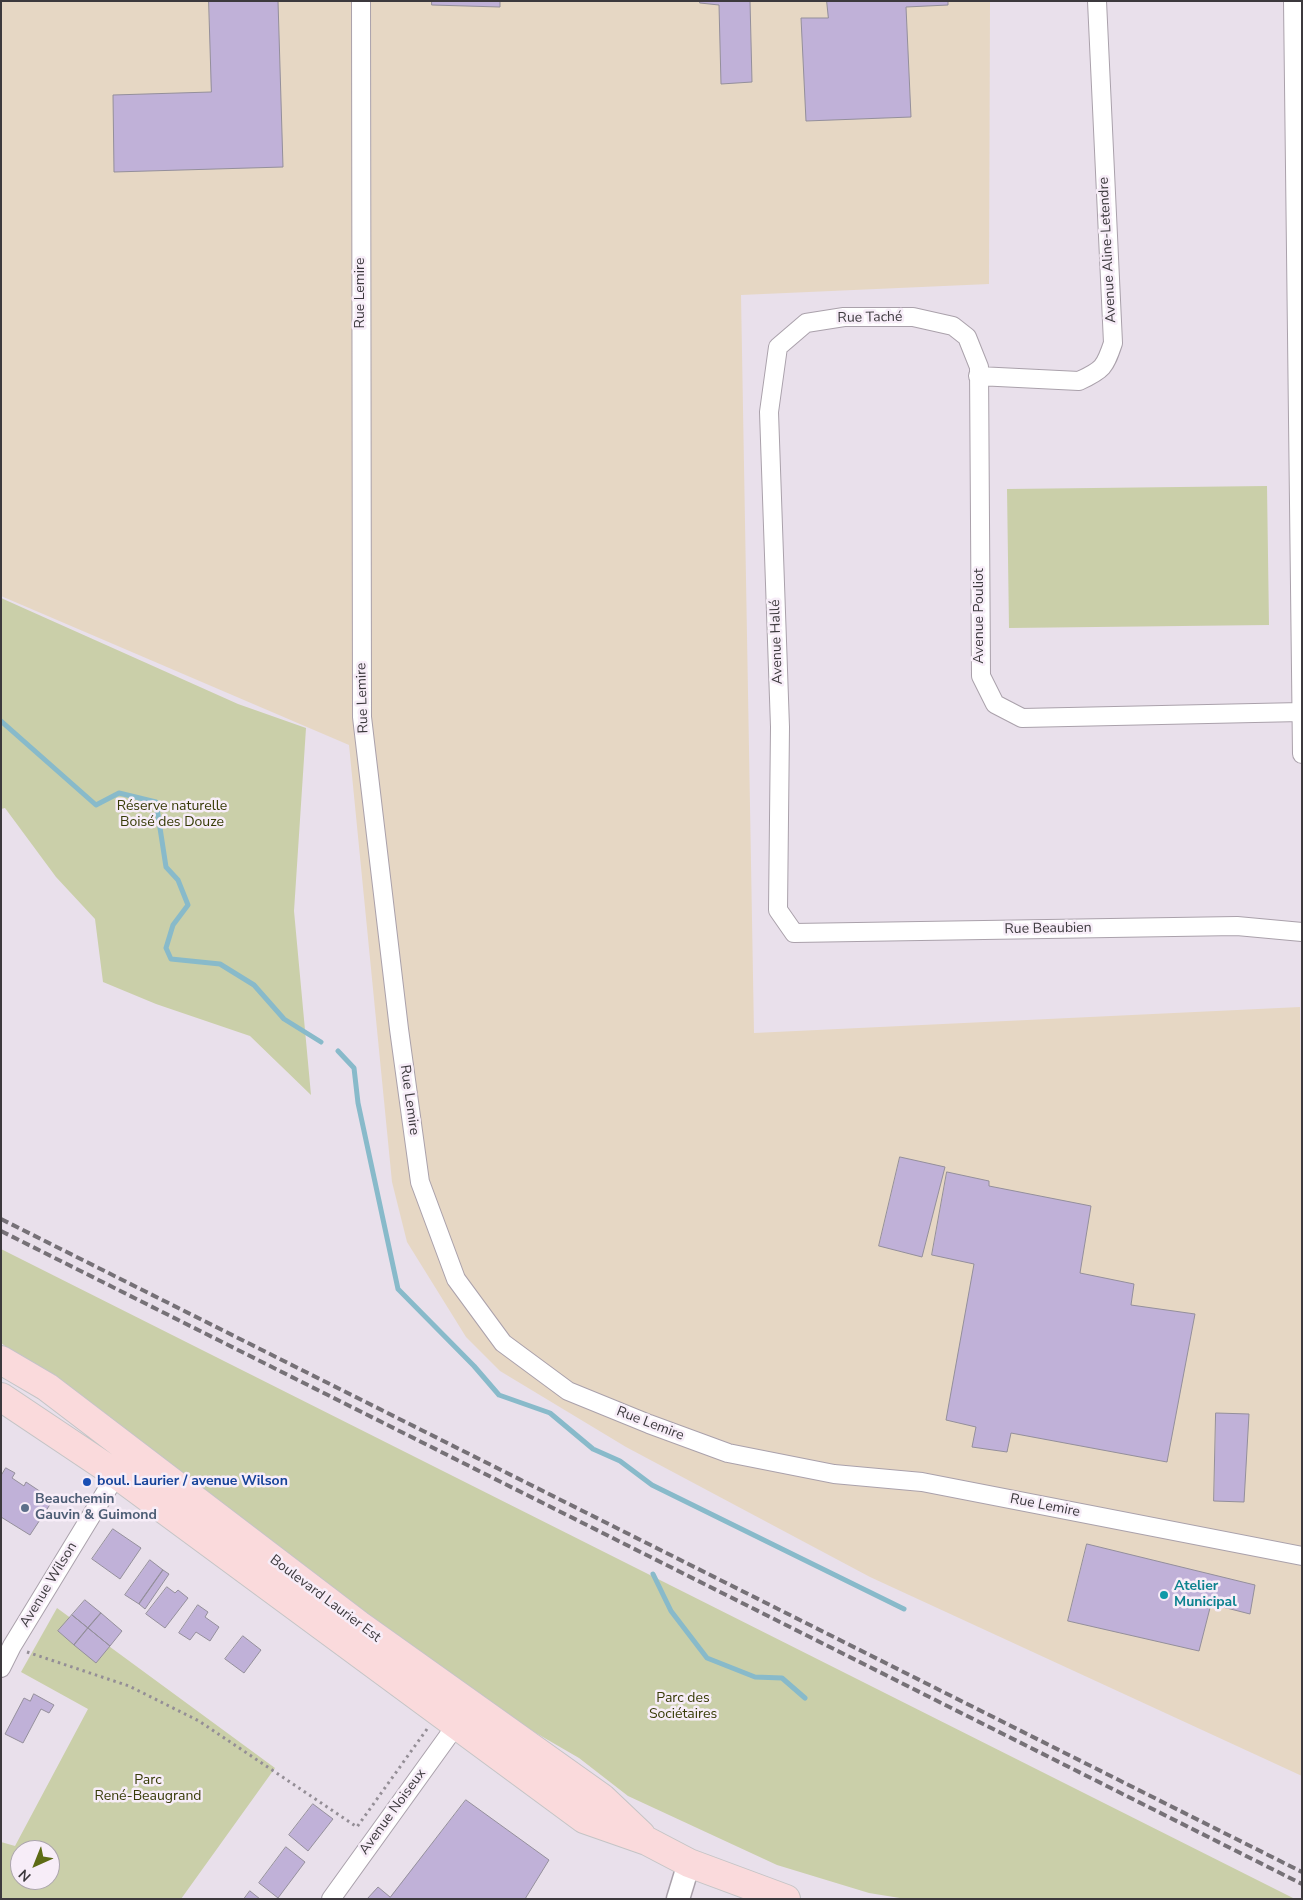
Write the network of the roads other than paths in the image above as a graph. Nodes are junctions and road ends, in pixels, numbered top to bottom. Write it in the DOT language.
graph roads {
  1 [pos="361,1"];
  2 [pos="1097,1"];
  3 [pos="1294,1"];
  4 [pos="1298,30"];
  5 [pos="1299,220"];
  6 [pos="967,337"];
  7 [pos="778,348"];
  8 [pos="978,376"];
  9 [pos="1301,636"];
  10 [pos="1301,712"];
  11 [pos="1302,754"];
  12 [pos="1302,932"];
  13 [pos="794,933"];
  14 [pos="1,1360"];
  15 [pos="1,1397"];
  16 [pos="132,1452"];
  17 [pos="116,1474"];
  18 [pos="1302,1556"];
  19 [pos="7,1644"];
  20 [pos="1,1668"];
  21 [pos="463,1715"];
  22 [pos="689,1863"];
  23 [pos="331,1899"];
  24 [pos="678,1899"];
  25 [pos="786,1899"];
  1 -- 18 [label="street, Rue Lemire"];
  2 -- 8 [label="street, Avenue Aline-Letendre"];
  3 -- 4 [label="street"];
  4 -- 5 [label="street"];
  5 -- 9 [label="street"];
  6 -- 7 [label="street, Rue Taché"];
  6 -- 8 [label="street, Avenue Pouliot"];
  7 -- 13 [label="street, Avenue Hallé"];
  8 -- 10 [label="street, Avenue Pouliot"];
  9 -- 10 [label="street"];
  10 -- 11 [label="street"];
  12 -- 13 [label="street, Rue Beaubien"];
  14 -- 16 [label="main road, Boulevard Laurier Est"];
  15 -- 17 [label="main road, Boulevard Laurier Est"];
  16 -- 17 [label="street, Avenue Wilson"];
  16 -- 21 [label="main road, Boulevard Laurier Est"];
  17 -- 19 [label="street, Avenue Wilson"];
  17 -- 21 [label="main road, Boulevard Laurier Est"];
  19 -- 20 [label="street, Avenue Wilson"];
  21 -- 22 [label="main road, Boulevard Laurier Est"];
  21 -- 23 [label="street, Avenue Noiseux"];
  22 -- 24 [label="street"];
  22 -- 25 [label="main road, Boulevard Laurier Est"];
}
